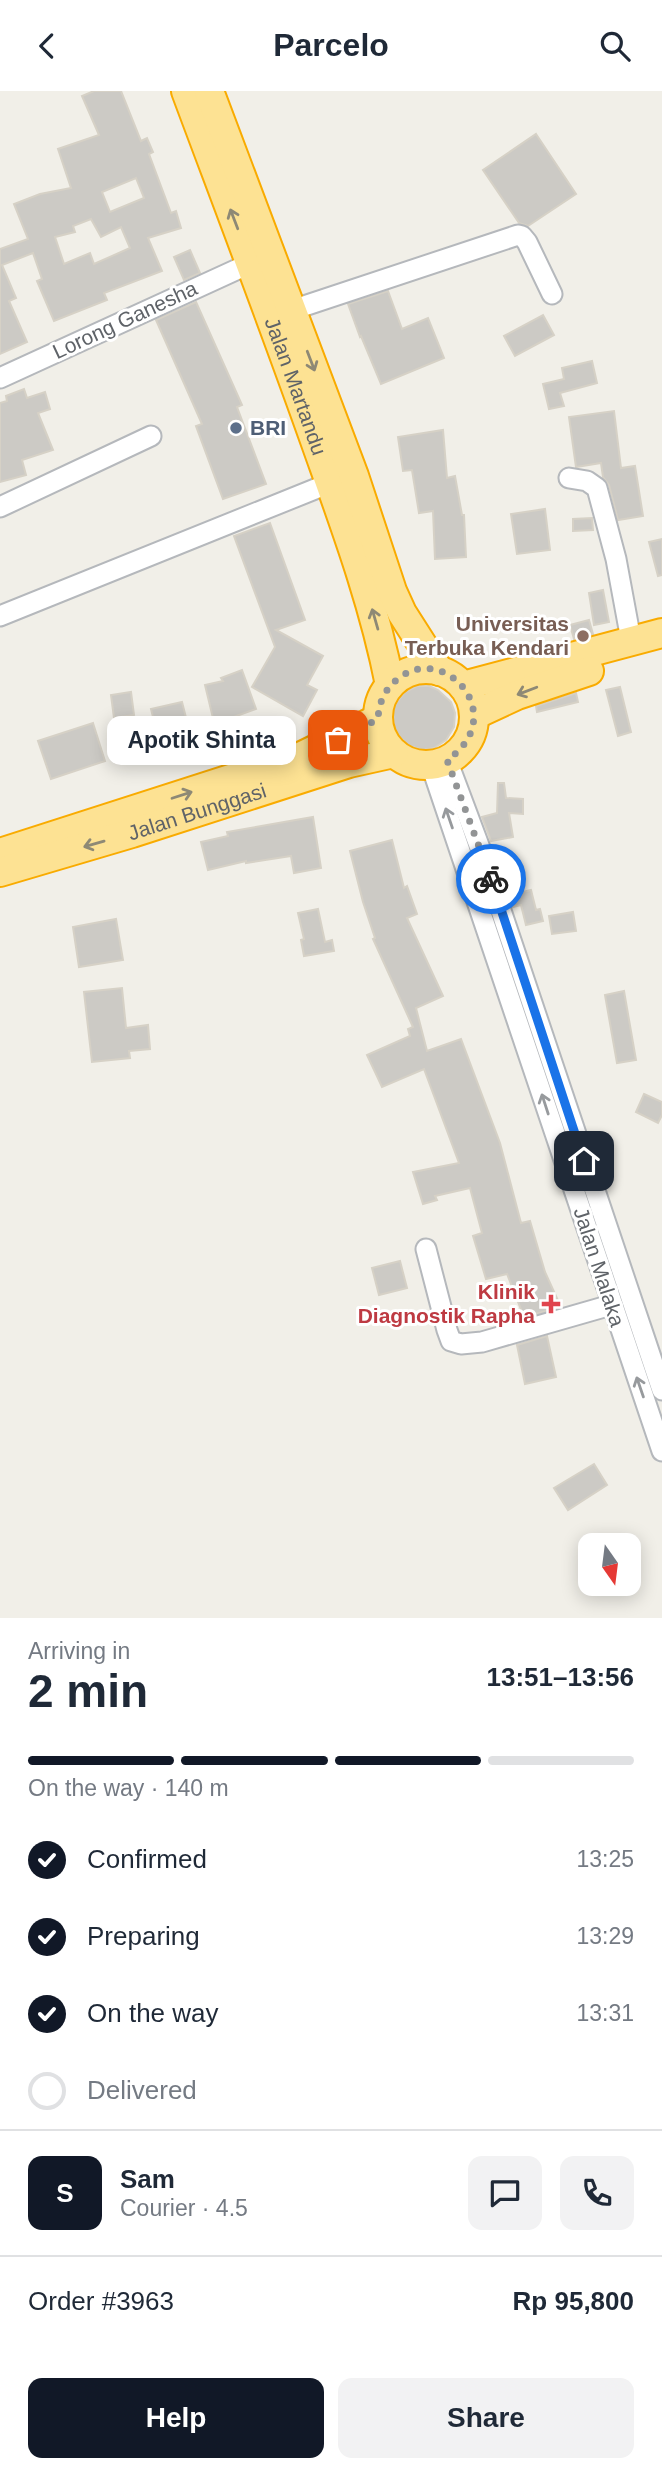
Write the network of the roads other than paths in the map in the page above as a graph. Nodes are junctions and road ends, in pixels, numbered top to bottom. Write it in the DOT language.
graph roads {
  1 [pos="186,91"];
  2 [pos="209,91"];
  3 [pos="251,263"];
  4 [pos="552,294"];
  5 [pos="292,310"];
  6 [pos="0,377"];
  7 [pos="151,436"];
  8 [pos="569,478"];
  9 [pos="330,483"];
  10 [pos="0,507"];
  11 [pos="0,616"];
  12 [pos="662,633"];
  13 [pos="631,640"];
  14 [pos="662,650"];
  15 [pos="439,671"];
  16 [pos="390,685"];
  17 [pos="463,686"];
  18 [pos="474,715"];
  19 [pos="378,719"];
  20 [pos="394,753"];
  21 [pos="439,762"];
  22 [pos="0,853"];
  23 [pos="0,872"];
  24 [pos="426,1249"];
  25 [pos="611,1305"];
  26 [pos="662,1390"];
  27 [pos="662,1451"];
  3 -- 1 [label="highway, Jalan Martandu, one-way"];
  2 -- 5 [label="highway, Jalan Martandu"];
  3 -- 6 [label="street, Lorong Ganesha"];
  3 -- 9 [label="highway, Jalan Martandu"];
  4 -- 5 [label="street"];
  5 -- 15 [label="highway, Jalan Martandu, one-way"];
  7 -- 10 [label="street"];
  8 -- 13 [label="street"];
  9 -- 11 [label="street"];
  16 -- 9 [label="highway, Jalan Martandu, one-way"];
  12 -- 13 [label="highway"];
  13 -- 17 [label="highway"];
  14 -- 18 [label="highway, one-way"];
  15 -- 16 [label="highway"];
  15 -- 17 [label="highway"];
  16 -- 19 [label="highway"];
  17 -- 18 [label="highway"];
  18 -- 21 [label="highway"];
  19 -- 20 [label="highway"];
  22 -- 19 [label="highway, Jalan Bunggasi, one-way"];
  20 -- 21 [label="highway"];
  20 -- 23 [label="highway, Jalan Bunggasi, one-way"];
  25 -- 21 [label="street, Jalan Malaka, one-way"];
  21 -- 26 [label="street, Jalan Malaka"];
  24 -- 25 [label="street"];
  27 -- 25 [label="street, Jalan Malaka, one-way"];
}
